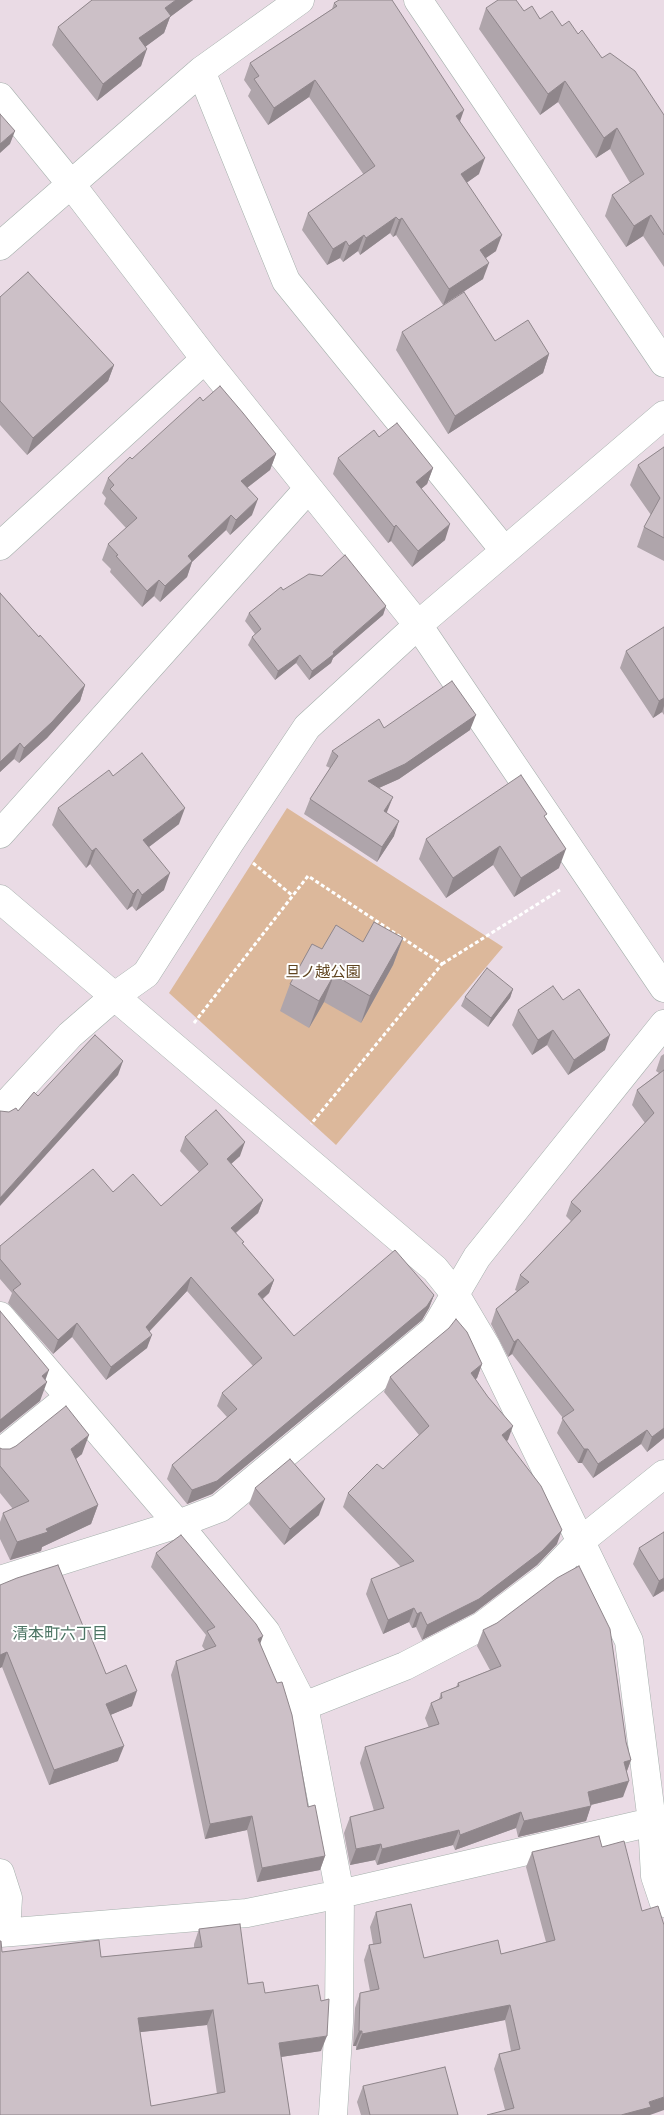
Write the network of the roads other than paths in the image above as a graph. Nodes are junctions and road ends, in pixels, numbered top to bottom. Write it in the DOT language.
graph roads {
  1 [pos="300,0"];
  2 [pos="418,0"];
  3 [pos="201,71"];
  4 [pos="0,97"];
  5 [pos="70,183"];
  6 [pos="0,246"];
  7 [pos="205,359"];
  8 [pos="664,363"];
  9 [pos="664,415"];
  10 [pos="308,488"];
  11 [pos="0,546"];
  12 [pos="504,550"];
  13 [pos="418,625"];
  14 [pos="0,834"];
  15 [pos="0,899"];
  16 [pos="664,988"];
  17 [pos="115,996"];
  18 [pos="664,1024"];
  19 [pos="0,1111"];
  20 [pos="456,1294"];
  21 [pos="0,1316"];
  22 [pos="69,1397"];
  23 [pos="0,1453"];
  24 [pos="664,1474"];
  25 [pos="178,1524"];
  26 [pos="582,1540"];
  27 [pos="0,1580"];
  28 [pos="304,1706"];
  29 [pos="658,1822"];
  30 [pos="0,1873"];
  31 [pos="340,1894"];
  32 [pos="664,1903"];
  33 [pos="3,1932"];
  34 [pos="333,2115"];
  1 -- 3 [label="street"];
  2 -- 8 [label="street"];
  3 -- 5 [label="street"];
  3 -- 12 [label="street"];
  4 -- 5 [label="street"];
  5 -- 6 [label="street"];
  5 -- 7 [label="street"];
  7 -- 10 [label="street"];
  7 -- 11 [label="street"];
  9 -- 12 [label="street"];
  10 -- 13 [label="street"];
  10 -- 14 [label="street"];
  12 -- 13 [label="street"];
  13 -- 16 [label="street"];
  13 -- 17 [label="street"];
  15 -- 17 [label="street"];
  17 -- 19 [label="street"];
  17 -- 20 [label="street"];
  18 -- 20 [label="street"];
  20 -- 25 [label="street"];
  20 -- 26 [label="street"];
  21 -- 22 [label="street"];
  22 -- 23 [label="street"];
  22 -- 25 [label="street"];
  24 -- 26 [label="street"];
  25 -- 27 [label="street"];
  25 -- 28 [label="street"];
  26 -- 28 [label="street"];
  26 -- 29 [label="street"];
  28 -- 31 [label="street"];
  29 -- 31 [label="street"];
  29 -- 32 [label="street"];
  30 -- 33 [label="street"];
  31 -- 33 [label="street"];
  31 -- 34 [label="street"];
}
